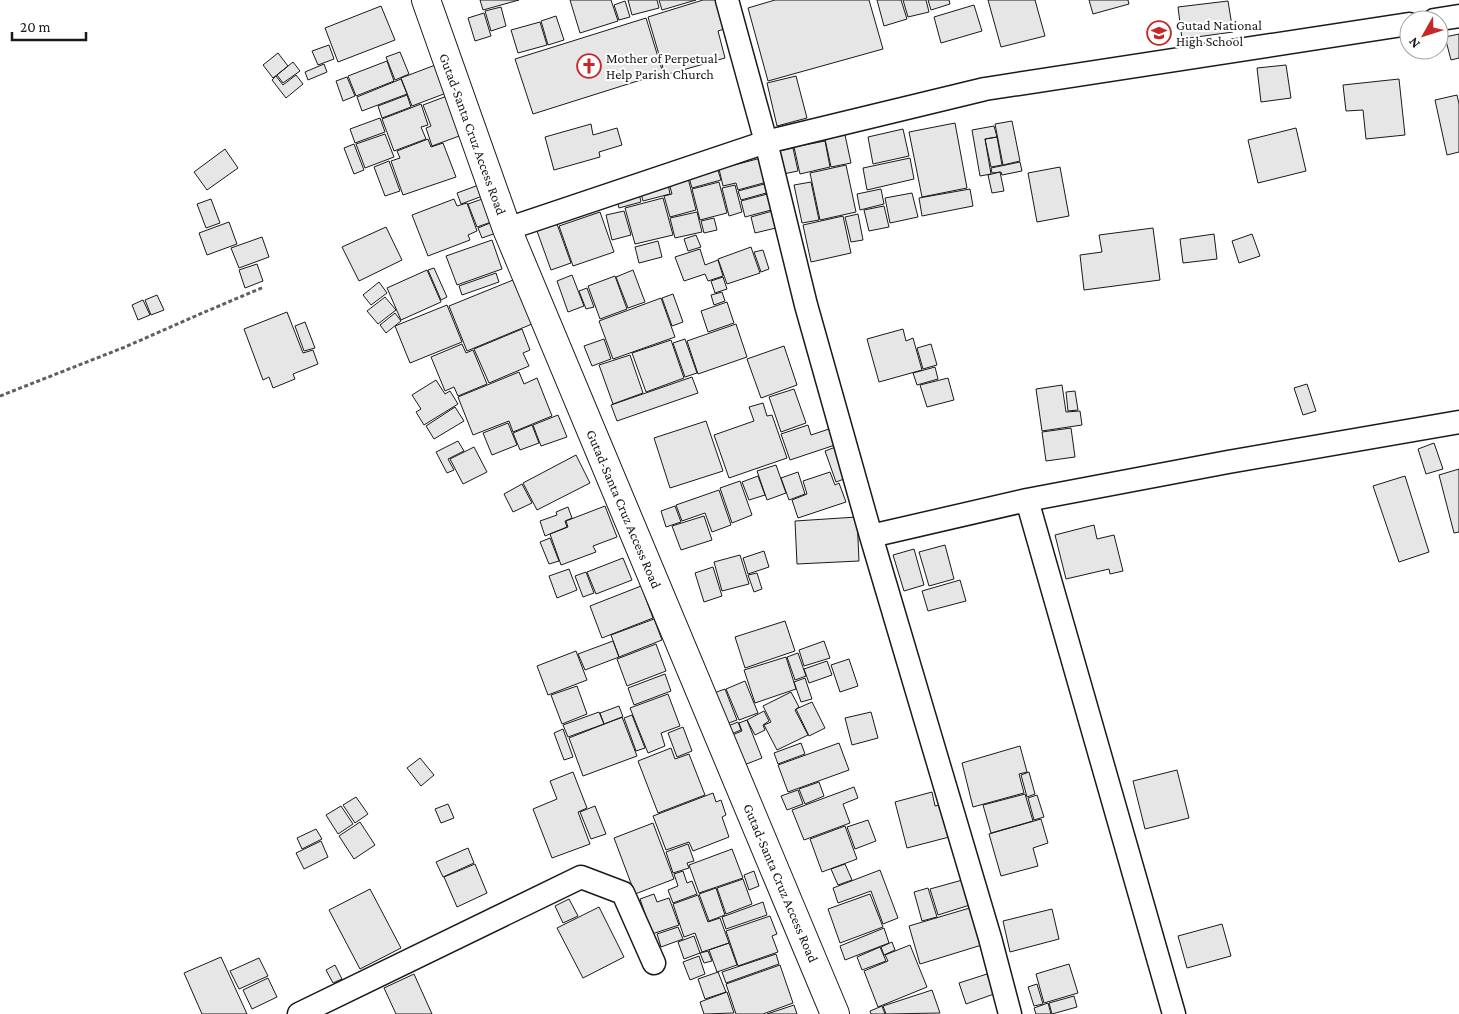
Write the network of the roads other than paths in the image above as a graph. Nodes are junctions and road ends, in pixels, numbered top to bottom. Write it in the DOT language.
graph roads {
  1 [pos="426,0"];
  2 [pos="727,0"];
  3 [pos="1399,26"];
  4 [pos="766,142"];
  5 [pos="507,229"];
  6 [pos="1459,422"];
  7 [pos="1027,500"];
  8 [pos="871,536"];
  9 [pos="654,964"];
  10 [pos="299,1014"];
  11 [pos="835,1014"];
  12 [pos="1010,1014"];
  13 [pos="1174,1014"];
  1 -- 5 [label="main road, Gutad-Santa Cruz Access Road"];
  2 -- 4 [label="street"];
  3 -- 4 [label="street"];
  4 -- 5 [label="street"];
  4 -- 8 [label="street"];
  5 -- 11 [label="main road, Gutad-Santa Cruz Access Road"];
  6 -- 7 [label="street"];
  7 -- 8 [label="street"];
  7 -- 13 [label="street"];
  8 -- 12 [label="street"];
  9 -- 10 [label="street"];
}
